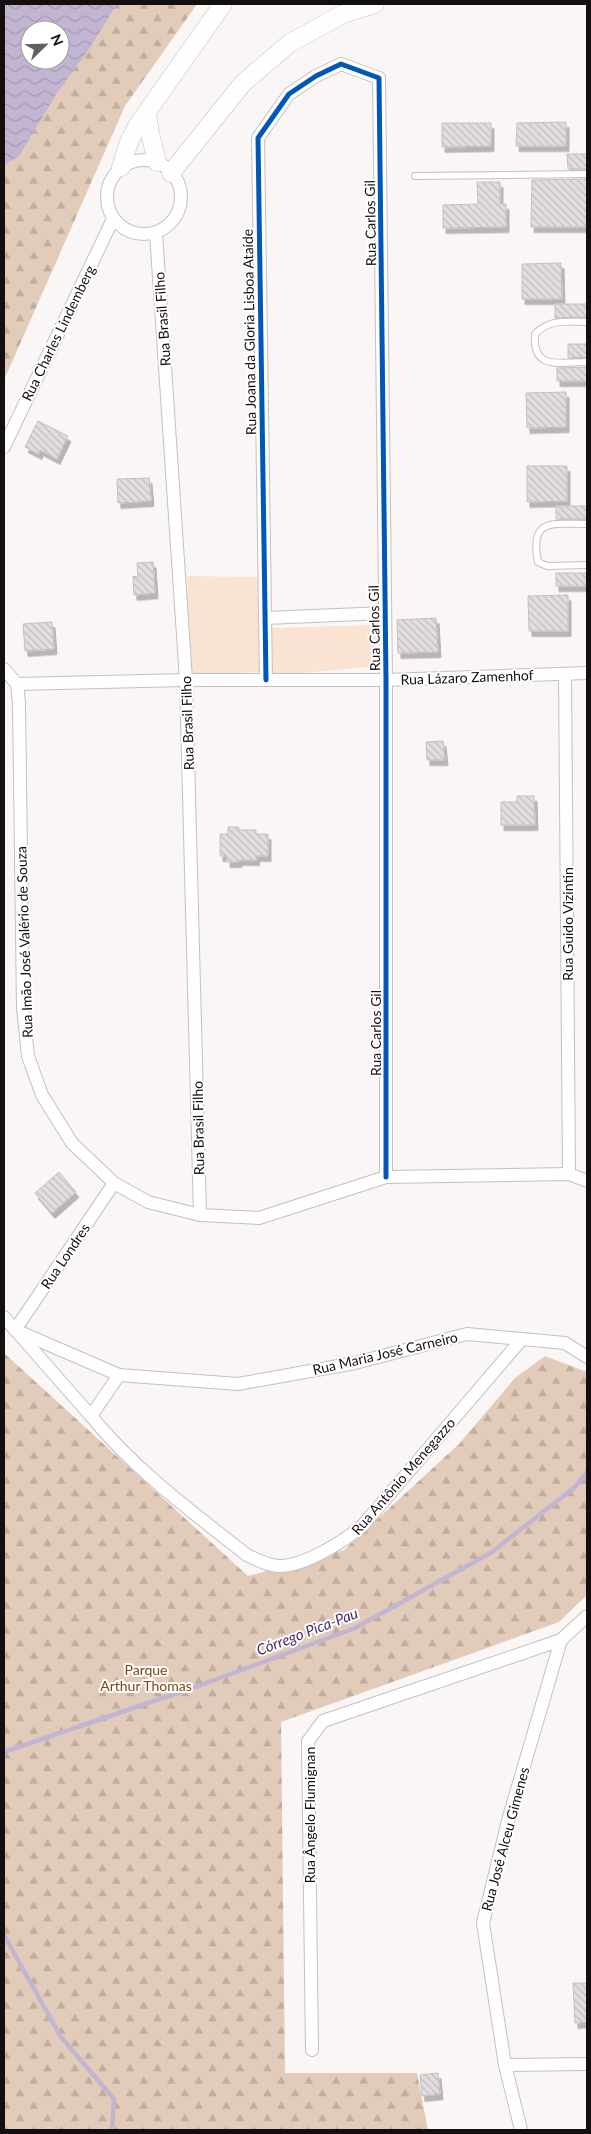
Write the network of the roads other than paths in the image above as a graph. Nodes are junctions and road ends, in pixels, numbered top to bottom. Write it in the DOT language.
graph roads {
  1 [pos="223,4"];
  2 [pos="375,4"];
  3 [pos="379,78"];
  4 [pos="147,113"];
  5 [pos="121,167"];
  6 [pos="164,168"];
  7 [pos="587,174"];
  8 [pos="415,176"];
  9 [pos="113,219"];
  10 [pos="156,233"];
  11 [pos="587,322"];
  12 [pos="587,362"];
  13 [pos="4,446"];
  14 [pos="587,524"];
  15 [pos="587,565"];
  16 [pos="385,613"];
  17 [pos="265,618"];
  18 [pos="4,669"];
  19 [pos="587,673"];
  20 [pos="565,674"];
  21 [pos="186,680"];
  22 [pos="266,680"];
  23 [pos="386,680"];
  24 [pos="17,684"];
  25 [pos="569,1174"];
  26 [pos="386,1177"];
  27 [pos="587,1181"];
  28 [pos="114,1183"];
  29 [pos="200,1215"];
  30 [pos="4,1317"];
  31 [pos="15,1330"];
  32 [pos="522,1339"];
  33 [pos="587,1357"];
  34 [pos="119,1375"];
  35 [pos="91,1416"];
  36 [pos="587,1616"];
  37 [pos="561,1640"];
  38 [pos="312,2050"];
  39 [pos="587,2064"];
  40 [pos="505,2065"];
  41 [pos="521,2130"];
  1 -- 4 [label="street"];
  2 -- 6 [label="street"];
  3 -- 16 [label="street, Rua Carlos Gil"];
  3 -- 17 [label="street, Rua Joana da Gloria Lisboa Ataíde"];
  4 -- 5 [label="street"];
  4 -- 6 [label="street"];
  5 -- 6 [label="street"];
  5 -- 9 [label="street"];
  6 -- 10 [label="street"];
  7 -- 8 [label="lane"];
  9 -- 10 [label="street"];
  9 -- 13 [label="street, Rua Charles Lindemberg"];
  10 -- 21 [label="street, Rua Brasil Filho"];
  11 -- 12 [label="lane"];
  14 -- 15 [label="lane"];
  16 -- 17 [label="street"];
  16 -- 23 [label="street, Rua Carlos Gil"];
  17 -- 22 [label="street, Rua Joana da Gloria Lisboa Ataíde"];
  18 -- 24 [label="street"];
  19 -- 20 [label="street, Rua Lázaro Zamenhof"];
  20 -- 23 [label="street, Rua Lázaro Zamenhof"];
  20 -- 25 [label="street, Rua Guido Vizintin"];
  21 -- 22 [label="street, Rua Lázaro Zamenhof"];
  21 -- 24 [label="street, Rua Lázaro Zamenhof"];
  21 -- 29 [label="street, Rua Brasil Filho"];
  22 -- 23 [label="street, Rua Lázaro Zamenhof"];
  23 -- 26 [label="street, Rua Carlos Gil"];
  24 -- 28 [label="street, Rua Imão José Valério de Souza"];
  25 -- 26 [label="street, Rua Imão José Valério de Souza"];
  25 -- 27 [label="street, Rua Imão José Valério de Souza"];
  26 -- 29 [label="street, Rua Imão José Valério de Souza"];
  28 -- 29 [label="street, Rua Imão José Valério de Souza"];
  28 -- 31 [label="street, Rua Londres"];
  30 -- 31 [label="street"];
  31 -- 34 [label="street"];
  31 -- 35 [label="street, Rua Antônio Menegazzo"];
  32 -- 33 [label="street, Rua Maria José Carneiro"];
  32 -- 34 [label="street, Rua Maria José Carneiro"];
  32 -- 35 [label="street, Rua Antônio Menegazzo"];
  34 -- 35 [label="street"];
  36 -- 37 [label="street, Rua Ângelo Flumignan"];
  37 -- 38 [label="street, Rua Ângelo Flumignan"];
  37 -- 40 [label="street, Rua José Alceu Gimenes"];
  39 -- 40 [label="street"];
  40 -- 41 [label="street, Rua José Alceu Gimenes"];
}
